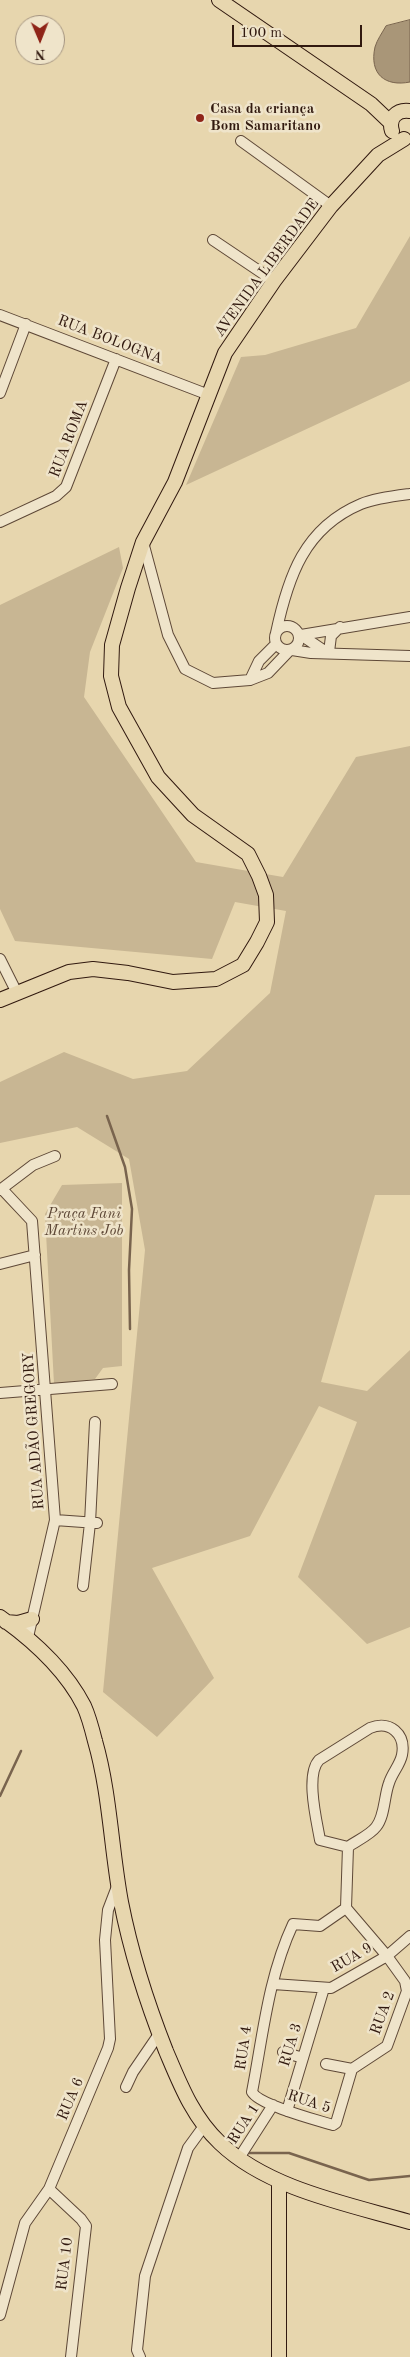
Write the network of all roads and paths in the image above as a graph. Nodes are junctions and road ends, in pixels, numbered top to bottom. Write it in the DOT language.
graph roads {
  1 [pos="227,2"];
  2 [pos="401,116"];
  3 [pos="407,139"];
  4 [pos="241,141"];
  5 [pos="378,156"];
  6 [pos="331,206"];
  7 [pos="213,240"];
  8 [pos="274,281"];
  9 [pos="0,315"];
  10 [pos="26,324"];
  11 [pos="116,359"];
  12 [pos="0,393"];
  13 [pos="209,394"];
  14 [pos="410,494"];
  15 [pos="0,522"];
  16 [pos="143,542"];
  17 [pos="283,600"];
  18 [pos="410,617"];
  19 [pos="288,626"];
  20 [pos="340,627"];
  21 [pos="299,634"];
  22 [pos="276,638"];
  23 [pos="291,650"];
  24 [pos="328,652"];
  25 [pos="410,656"];
  26 [pos="250,680"];
  27 [pos="0,959"];
  28 [pos="17,993"];
  29 [pos="0,1000"];
  30 [pos="55,1156"];
  31 [pos="1,1190"];
  32 [pos="35,1255"];
  33 [pos="0,1264"];
  34 [pos="112,1384"];
  35 [pos="46,1390"];
  36 [pos="0,1393"];
  37 [pos="95,1422"];
  38 [pos="56,1520"];
  39 [pos="93,1523"];
  40 [pos="83,1586"];
  41 [pos="32,1619"];
  42 [pos="3,1620"];
  43 [pos="28,1637"];
  44 [pos="348,1847"];
  45 [pos="118,1883"];
  46 [pos="346,1908"];
  47 [pos="410,1936"];
  48 [pos="387,1956"];
  49 [pos="273,1984"];
  50 [pos="324,1988"];
  51 [pos="159,2034"];
  52 [pos="283,2052"];
  53 [pos="304,2058"];
  54 [pos="326,2064"];
  55 [pos="352,2069"];
  56 [pos="126,2087"];
  57 [pos="273,2105"];
  58 [pos="286,2111"];
  59 [pos="204,2126"];
  60 [pos="239,2158"];
  61 [pos="279,2181"];
  62 [pos="49,2189"];
  63 [pos="410,2222"];
  64 [pos="0,2315"];
  65 [pos="71,2357"];
  66 [pos="140,2357"];
  67 [pos="279,2357"];
  1 -- 2 [label="main road"];
  2 -- 3 [label="main road"];
  2 -- 5 [label="main road, AVENIDA LIBERDADE"];
  3 -- 5 [label="main road, AVENIDA LIBERDADE"];
  4 -- 6 [label="street"];
  5 -- 6 [label="main road, AVENIDA LIBERDADE"];
  6 -- 8 [label="main road, AVENIDA LIBERDADE"];
  7 -- 8 [label="street"];
  8 -- 13 [label="main road, AVENIDA LIBERDADE"];
  9 -- 10 [label="street, RUA BOLOGNA"];
  10 -- 11 [label="street, RUA BOLOGNA"];
  10 -- 12 [label="street"];
  11 -- 13 [label="street, RUA BOLOGNA"];
  11 -- 15 [label="street, RUA ROMA"];
  13 -- 16 [label="main road, AVENIDA LIBERDADE"];
  14 -- 17 [label="street"];
  16 -- 26 [label="street"];
  16 -- 28 [label="main road, AVENIDA LIBERDADE"];
  17 -- 19 [label="street"];
  17 -- 22 [label="street"];
  18 -- 20 [label="street"];
  19 -- 21 [label="street"];
  19 -- 22 [label="street"];
  20 -- 21 [label="street"];
  20 -- 24 [label="street"];
  21 -- 23 [label="street"];
  21 -- 24 [label="street"];
  22 -- 23 [label="street"];
  22 -- 26 [label="street"];
  23 -- 24 [label="street"];
  23 -- 26 [label="street"];
  24 -- 25 [label="street"];
  27 -- 28 [label="street"];
  28 -- 29 [label="main road, AVENIDA LIBERDADE"];
  30 -- 31 [label="street"];
  31 -- 32 [label="street, RUA ADÃO GREGORY"];
  32 -- 33 [label="street"];
  32 -- 35 [label="street, RUA ADÃO GREGORY"];
  34 -- 35 [label="street"];
  35 -- 36 [label="street"];
  35 -- 38 [label="street, RUA ADÃO GREGORY"];
  37 -- 39 [label="street"];
  38 -- 39 [label="street"];
  38 -- 41 [label="street, RUA ADÃO GREGORY"];
  39 -- 40 [label="street"];
  41 -- 42 [label="main road"];
  41 -- 43 [label="street, RUA ADÃO GREGORY"];
  42 -- 43 [label="main road"];
  43 -- 45 [label="main road"];
  44 -- 44 [label="street"];
  44 -- 46 [label="street"];
  45 -- 51 [label="main road"];
  45 -- 62 [label="street, RUA 6"];
  46 -- 48 [label="street, RUA 2"];
  46 -- 49 [label="street"];
  47 -- 48 [label="street, RUA 9"];
  48 -- 50 [label="street, RUA 9"];
  48 -- 55 [label="street, RUA 2"];
  49 -- 50 [label="street, RUA 9"];
  49 -- 57 [label="street, RUA 4"];
  50 -- 53 [label="street, RUA 3"];
  51 -- 56 [label="street"];
  51 -- 59 [label="main road"];
  52 -- 53 [label="street"];
  53 -- 58 [label="street, RUA 3"];
  54 -- 55 [label="street"];
  55 -- 58 [label="street, RUA 5"];
  57 -- 58 [label="street, RUA 5"];
  57 -- 60 [label="street, RUA 1"];
  59 -- 60 [label="main road"];
  59 -- 66 [label="street"];
  60 -- 61 [label="main road"];
  61 -- 63 [label="main road"];
  61 -- 67 [label="main road"];
  62 -- 64 [label="street, RUA 6"];
  62 -- 65 [label="street, RUA 10"];
}
